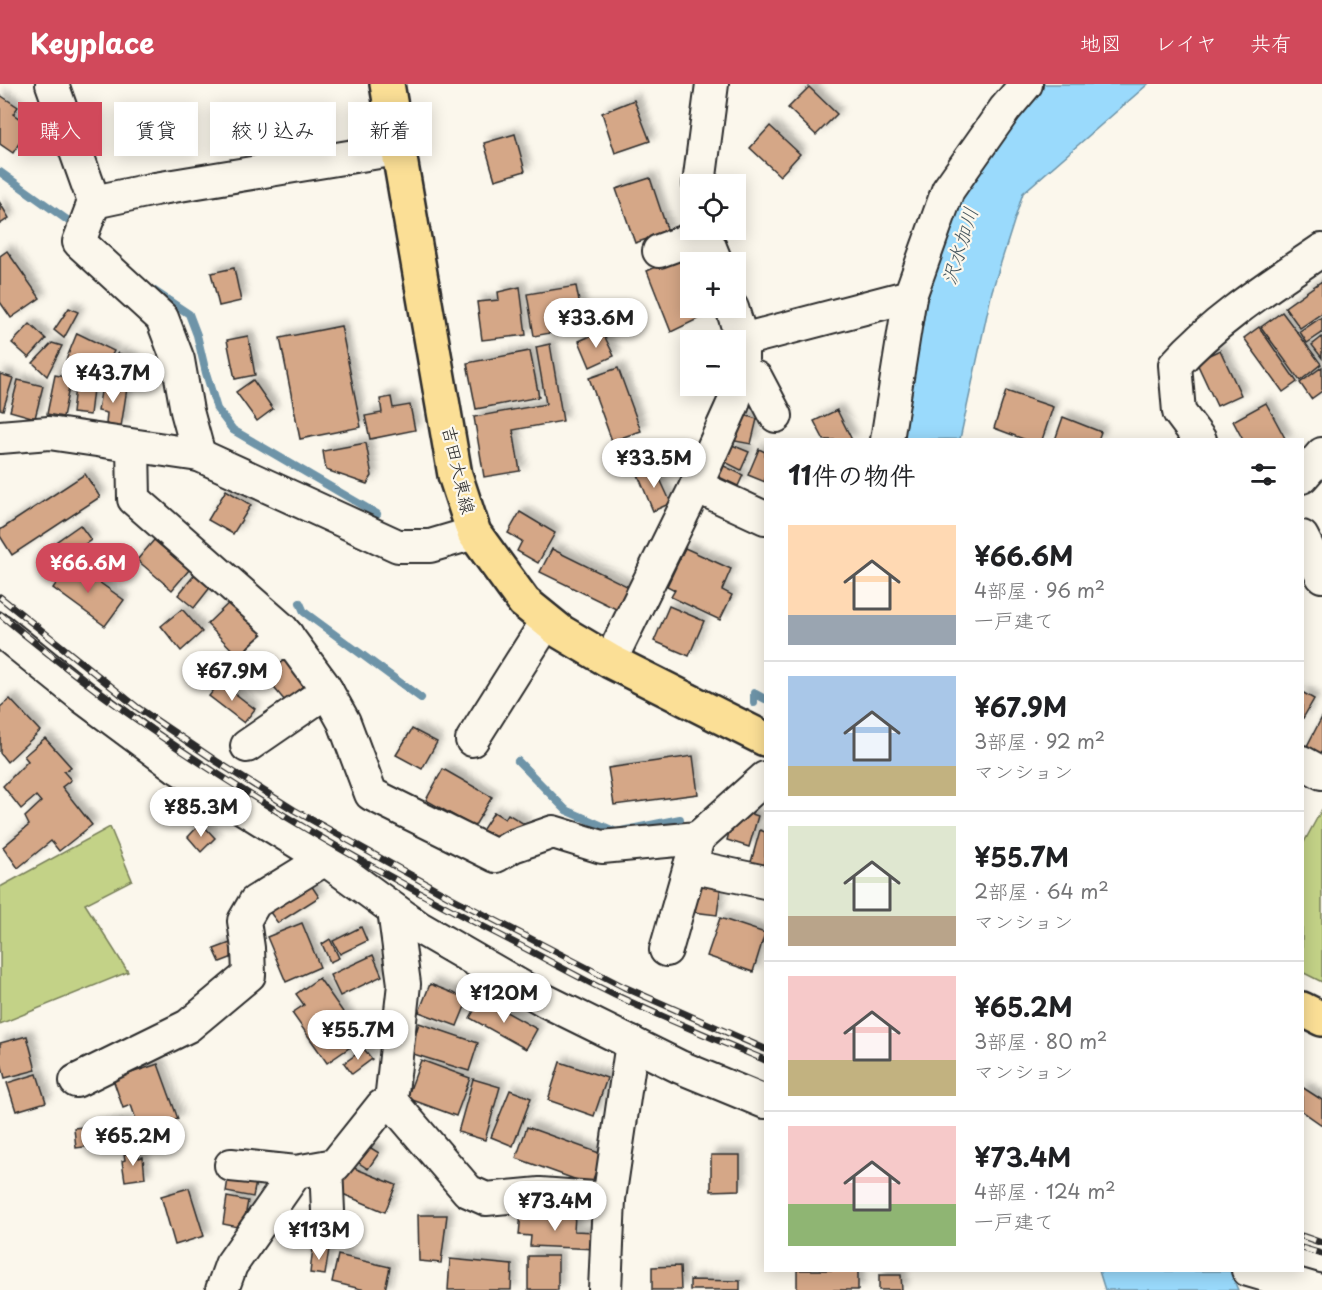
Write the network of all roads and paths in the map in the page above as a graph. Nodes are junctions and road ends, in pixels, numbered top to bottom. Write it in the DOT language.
graph roads {
  1 [pos="52,84"];
  2 [pos="387,84"];
  3 [pos="712,84"];
  4 [pos="1026,84"];
  5 [pos="390,102"];
  6 [pos="355,156"];
  7 [pos="399,156"];
  8 [pos="700,174"];
  9 [pos="87,220"];
  10 [pos="685,240"];
  11 [pos="1322,250"];
  12 [pos="659,251"];
  13 [pos="910,296"];
  14 [pos="746,339"];
  15 [pos="746,374"];
  16 [pos="735,396"];
  17 [pos="776,416"];
  18 [pos="0,437"];
  19 [pos="887,438"];
  20 [pos="1198,438"];
  21 [pos="134,446"];
  22 [pos="1322,454"];
  23 [pos="199,455"];
  24 [pos="1304,475"];
  25 [pos="696,486"];
  26 [pos="764,518"];
  27 [pos="474,534"];
  28 [pos="1304,541"];
  29 [pos="1322,576"];
  30 [pos="547,621"];
  31 [pos="0,630"];
  32 [pos="287,635"];
  33 [pos="261,658"];
  34 [pos="610,661"];
  35 [pos="327,691"];
  36 [pos="764,738"];
  37 [pos="472,741"];
  38 [pos="248,746"];
  39 [pos="1304,763"];
  40 [pos="1322,773"];
  41 [pos="764,779"];
  42 [pos="694,852"];
  43 [pos="325,859"];
  44 [pos="764,882"];
  45 [pos="394,910"];
  46 [pos="666,950"];
  47 [pos="1304,1010"];
  48 [pos="1322,1019"];
  49 [pos="633,1043"];
  50 [pos="76,1081"];
  51 [pos="391,1101"];
  52 [pos="764,1102"];
  53 [pos="231,1165"];
  54 [pos="326,1167"];
  55 [pos="296,1172"];
  56 [pos="609,1199"];
  57 [pos="328,1211"];
  58 [pos="1255,1272"];
  59 [pos="222,1290"];
  60 [pos="605,1290"];
  61 [pos="1317,1290"];
  1 -- 9 [label="street"];
  2 -- 5 [label="main road, 吉田大東線"];
  3 -- 8 [label="street"];
  4 -- 13 [label="street"];
  6 -- 9 [label="street"];
  7 -- 27 [label="main road, 吉田大東線"];
  9 -- 23 [label="street"];
  10 -- 12 [label="street"];
  11 -- 20 [label="street"];
  13 -- 14 [label="street"];
  13 -- 19 [label="street"];
  15 -- 17 [label="street"];
  16 -- 25 [label="street"];
  18 -- 21 [label="street"];
  21 -- 23 [label="street"];
  21 -- 32 [label="street"];
  22 -- 24 [label="street"];
  23 -- 27 [label="street"];
  25 -- 26 [label="street"];
  25 -- 34 [label="street"];
  27 -- 30 [label="main road, 吉田大東線"];
  28 -- 29 [label="street"];
  30 -- 34 [label="main road, 吉田大東線"];
  30 -- 37 [label="street"];
  31 -- 43 [label="street"];
  32 -- 33 [label="street"];
  32 -- 35 [label="street"];
  34 -- 36 [label="main road, 吉田大東線"];
  35 -- 38 [label="street"];
  35 -- 42 [label="street"];
  39 -- 40 [label="street"];
  41 -- 42 [label="street"];
  42 -- 44 [label="street"];
  42 -- 46 [label="street"];
  43 -- 45 [label="street"];
  43 -- 50 [label="street"];
  45 -- 49 [label="street"];
  45 -- 51 [label="street"];
  47 -- 48 [label="main road"];
  49 -- 52 [label="street"];
  49 -- 56 [label="street"];
  51 -- 54 [label="street"];
  51 -- 56 [label="street"];
  53 -- 55 [label="street"];
  54 -- 55 [label="street"];
  54 -- 57 [label="street"];
  55 -- 59 [label="street"];
  56 -- 60 [label="street"];
  58 -- 61 [label="street"];
}
